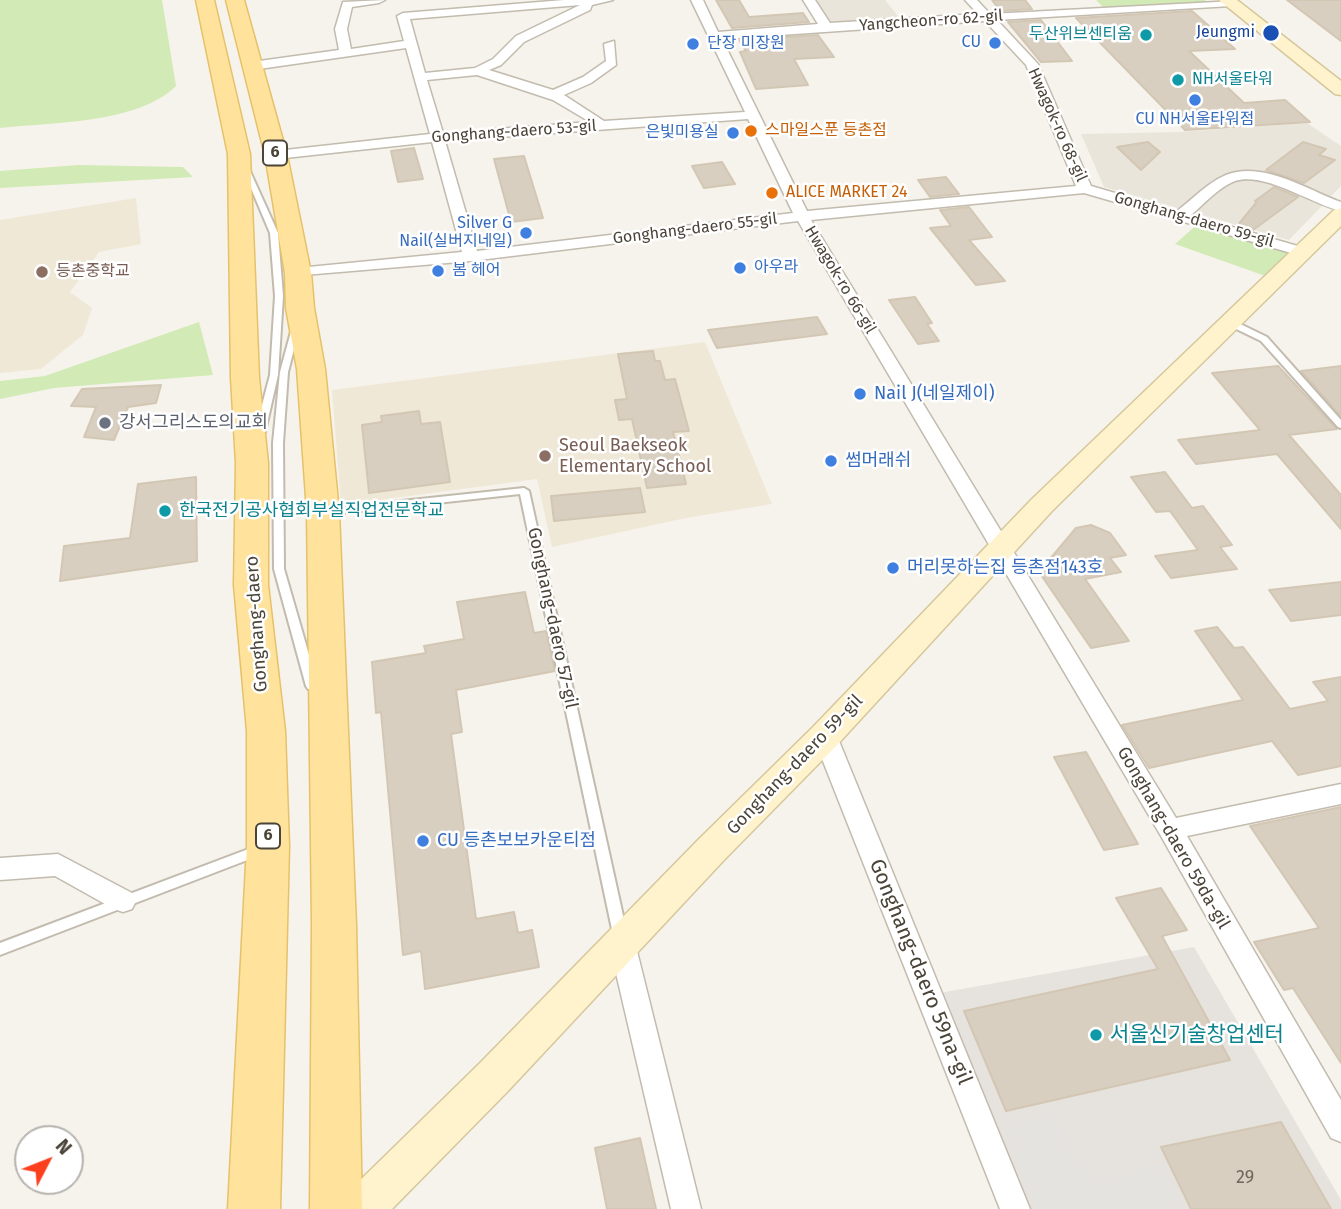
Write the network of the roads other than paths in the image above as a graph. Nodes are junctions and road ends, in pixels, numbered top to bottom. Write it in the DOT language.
graph roads {
  1 [pos="205,0"];
  2 [pos="235,0"];
  3 [pos="379,0"];
  4 [pos="607,0"];
  5 [pos="697,0"];
  6 [pos="809,0"];
  7 [pos="971,0"];
  8 [pos="586,2"];
  9 [pos="1229,2"];
  10 [pos="518,3"];
  11 [pos="986,17"];
  12 [pos="827,28"];
  13 [pos="715,36"];
  14 [pos="411,44"];
  15 [pos="610,44"];
  16 [pos="345,53"];
  17 [pos="252,66"];
  18 [pos="478,71"];
  19 [pos="421,77"];
  20 [pos="1341,90"];
  21 [pos="555,94"];
  22 [pos="753,115"];
  23 [pos="602,125"];
  24 [pos="438,137"];
  25 [pos="239,154"];
  26 [pos="276,155"];
  27 [pos="1085,189"];
  28 [pos="1341,207"];
  29 [pos="1341,214"];
  30 [pos="802,216"];
  31 [pos="1180,216"];
  32 [pos="1303,252"];
  33 [pos="471,256"];
  34 [pos="298,273"];
  35 [pos="300,308"];
  36 [pos="1231,323"];
  37 [pos="1341,425"];
  38 [pos="252,463"];
  39 [pos="323,512"];
  40 [pos="1000,550"];
  41 [pos="825,736"];
  42 [pos="329,746"];
  43 [pos="1341,794"];
  44 [pos="1170,829"];
  45 [pos="268,846"];
  46 [pos="0,869"];
  47 [pos="122,901"];
  48 [pos="622,943"];
  49 [pos="0,949"];
  50 [pos="1341,1128"];
  51 [pos="254,1209"];
  52 [pos="336,1209"];
  53 [pos="361,1209"];
  54 [pos="686,1209"];
  55 [pos="1015,1209"];
  1 -- 25 [label="main road, Gonghang-daero / 6"];
  2 -- 17 [label="main road, 6"];
  3 -- 16 [label="street"];
  4 -- 8 [label="street"];
  5 -- 13 [label="street, Hwagok-ro 66-gil"];
  6 -- 12 [label="street"];
  7 -- 11 [label="street, Hwagok-ro 68-gil"];
  8 -- 10 [label="street"];
  8 -- 18 [label="street"];
  9 -- 11 [label="street, Yangcheon-ro 62-gil"];
  9 -- 20 [label="main road"];
  10 -- 14 [label="street"];
  11 -- 12 [label="street, Yangcheon-ro 62-gil"];
  11 -- 27 [label="street, Hwagok-ro 68-gil"];
  12 -- 13 [label="street, Yangcheon-ro 62-gil"];
  13 -- 22 [label="street, Hwagok-ro 66-gil"];
  14 -- 16 [label="street"];
  14 -- 19 [label="street"];
  15 -- 21 [label="street"];
  16 -- 17 [label="street"];
  17 -- 26 [label="main road, 6"];
  18 -- 19 [label="street"];
  18 -- 21 [label="street"];
  19 -- 24 [label="street"];
  21 -- 23 [label="street"];
  22 -- 23 [label="street, Gonghang-daero 53-gil"];
  22 -- 30 [label="street, Hwagok-ro 66-gil"];
  23 -- 24 [label="street, Gonghang-daero 53-gil"];
  24 -- 26 [label="street, Gonghang-daero 53-gil"];
  24 -- 33 [label="street"];
  25 -- 38 [label="main road, Gonghang-daero / 6"];
  25 -- 38 [label="lane"];
  26 -- 34 [label="main road, 6"];
  27 -- 30 [label="street, Gonghang-daero 55-gil"];
  27 -- 31 [label="street, Gonghang-daero 59-gil"];
  28 -- 31 [label="street"];
  29 -- 32 [label="main road, Gonghang-daero 59-gil"];
  30 -- 33 [label="street, Gonghang-daero 55-gil"];
  30 -- 40 [label="street, Hwagok-ro 66-gil"];
  31 -- 32 [label="street, Gonghang-daero 59-gil"];
  32 -- 36 [label="main road, Gonghang-daero 59-gil"];
  33 -- 34 [label="street, Gonghang-daero 55-gil"];
  34 -- 35 [label="main road, 6"];
  35 -- 39 [label="main road, 6"];
  35 -- 42 [label="lane"];
  36 -- 37 [label="lane"];
  36 -- 40 [label="main road, Gonghang-daero 59-gil"];
  38 -- 45 [label="main road, Gonghang-daero / 6"];
  39 -- 42 [label="main road, 6"];
  39 -- 48 [label="lane, Gonghang-daero 57-gil"];
  40 -- 41 [label="main road, Gonghang-daero 59-gil"];
  40 -- 44 [label="street, Gonghang-daero 59da-gil"];
  41 -- 48 [label="main road, Gonghang-daero 59-gil"];
  41 -- 55 [label="street, Gonghang-daero 59na-gil"];
  42 -- 52 [label="main road, 6"];
  43 -- 44 [label="street"];
  44 -- 50 [label="street, Gonghang-daero 59da-gil"];
  45 -- 47 [label="lane"];
  45 -- 51 [label="main road, Gonghang-daero / 6"];
  46 -- 47 [label="street"];
  47 -- 49 [label="lane"];
  48 -- 53 [label="main road, Gonghang-daero 59-gil"];
  48 -- 54 [label="street"];
}
